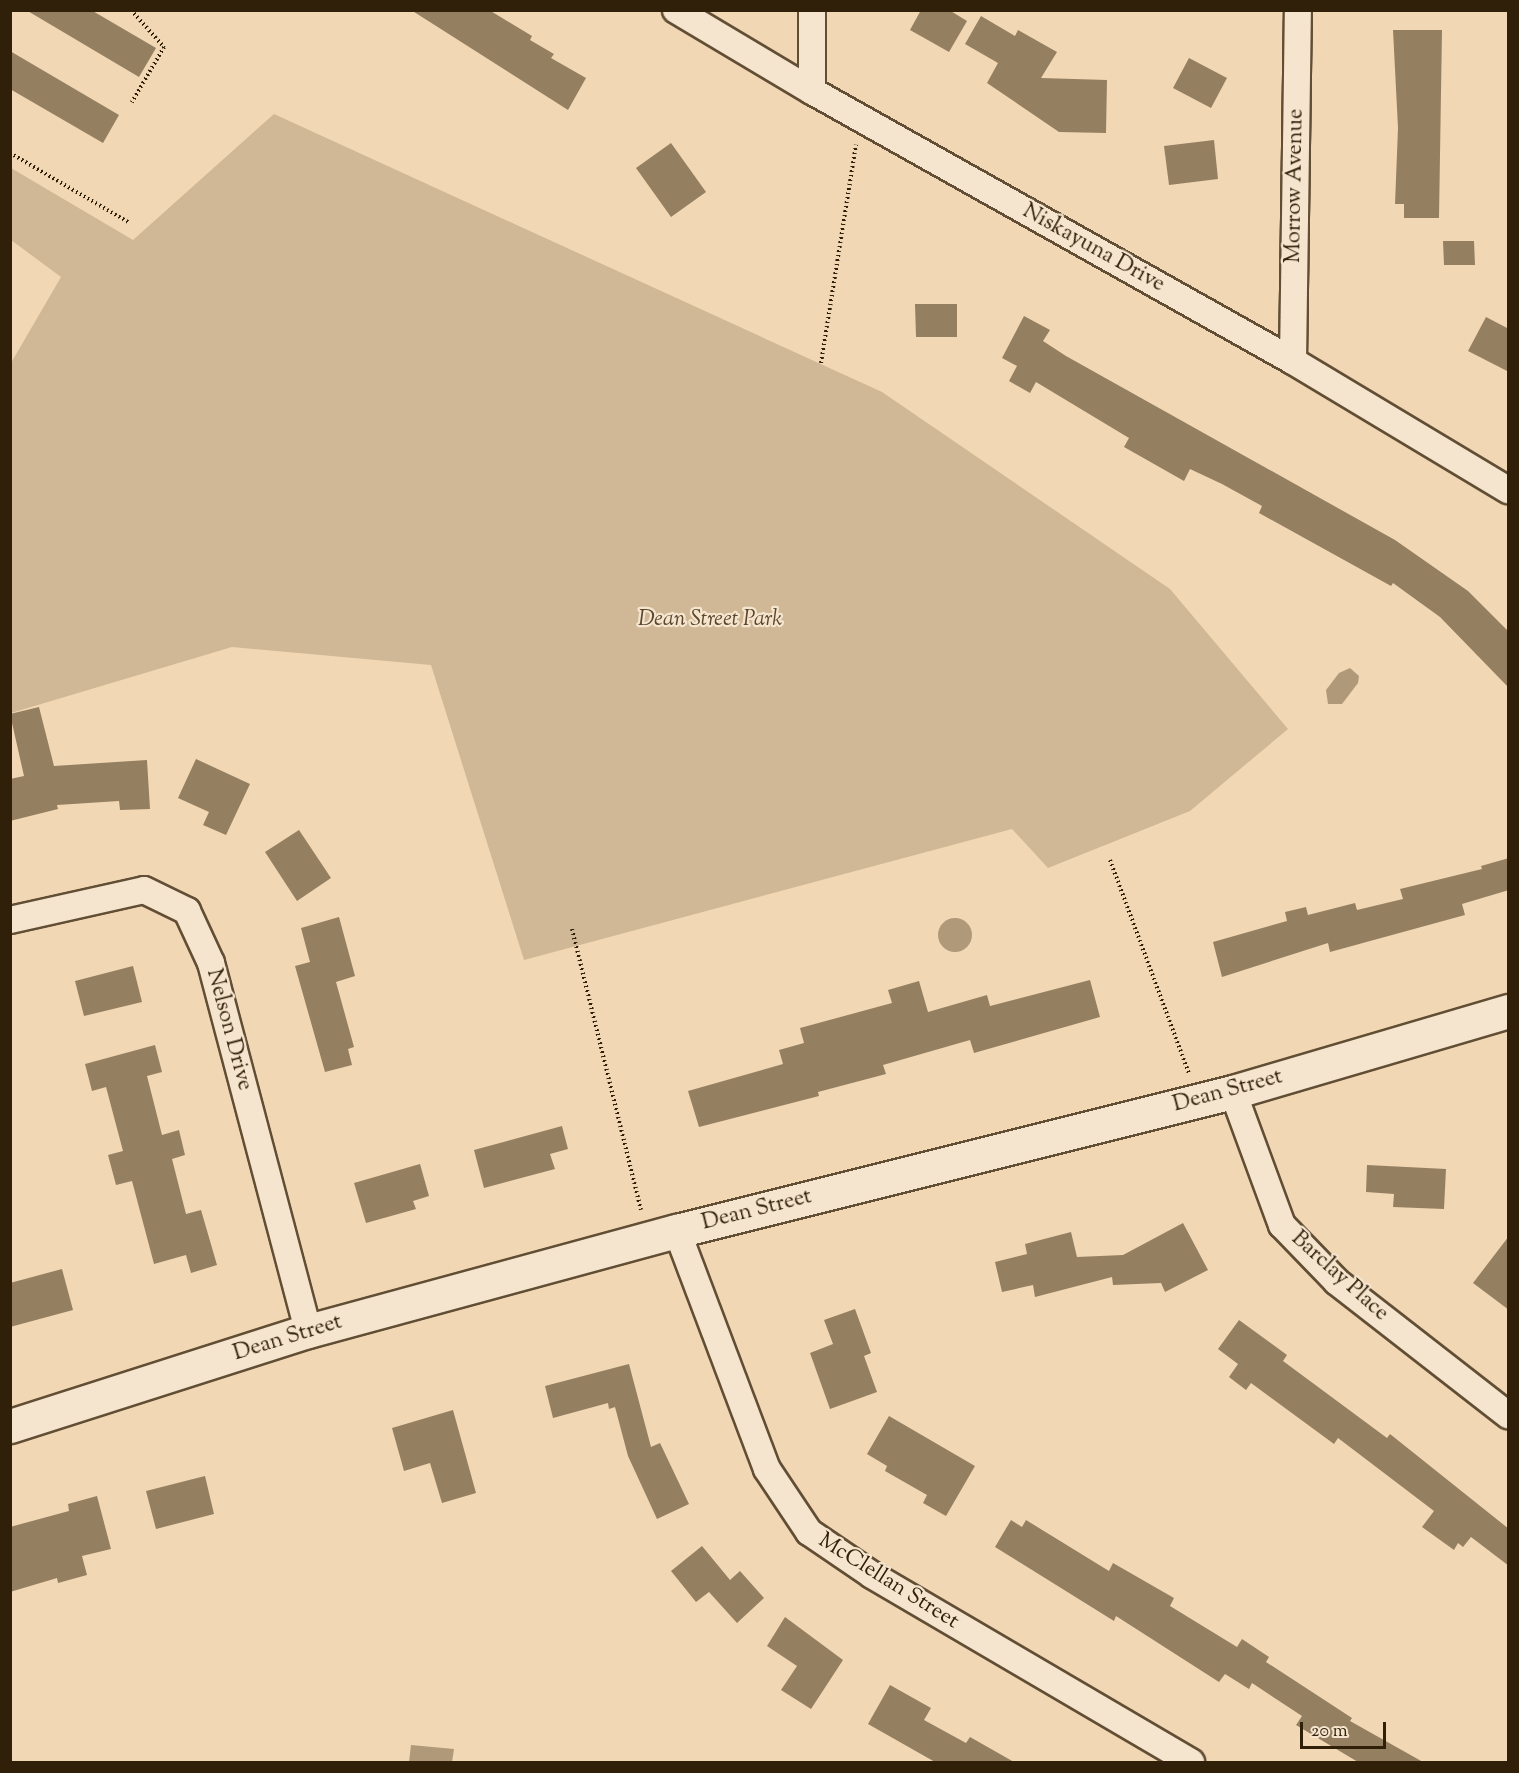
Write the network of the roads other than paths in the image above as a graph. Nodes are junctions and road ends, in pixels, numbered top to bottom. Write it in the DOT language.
graph roads {
  1 [pos="676,10"];
  2 [pos="812,10"];
  3 [pos="1298,10"];
  4 [pos="812,91"];
  5 [pos="1293,361"];
  6 [pos="1509,490"];
  7 [pos="10,920"];
  8 [pos="1509,1011"];
  9 [pos="1233,1092"];
  10 [pos="663,1235"];
  11 [pos="308,1331"];
  12 [pos="1509,1415"];
  13 [pos="10,1426"];
  14 [pos="1191,1762"];
  1 -- 4 [label="street, Niskayuna Drive"];
  2 -- 4 [label="street"];
  3 -- 5 [label="street, Morrow Avenue"];
  4 -- 5 [label="street, Niskayuna Drive"];
  5 -- 6 [label="street, Niskayuna Drive"];
  7 -- 11 [label="street, Nelson Drive"];
  8 -- 9 [label="street, Dean Street"];
  9 -- 10 [label="street, Dean Street"];
  9 -- 12 [label="street, Barclay Place"];
  10 -- 11 [label="street, Dean Street"];
  10 -- 14 [label="street, McClellan Street"];
  11 -- 13 [label="street, Dean Street"];
}
